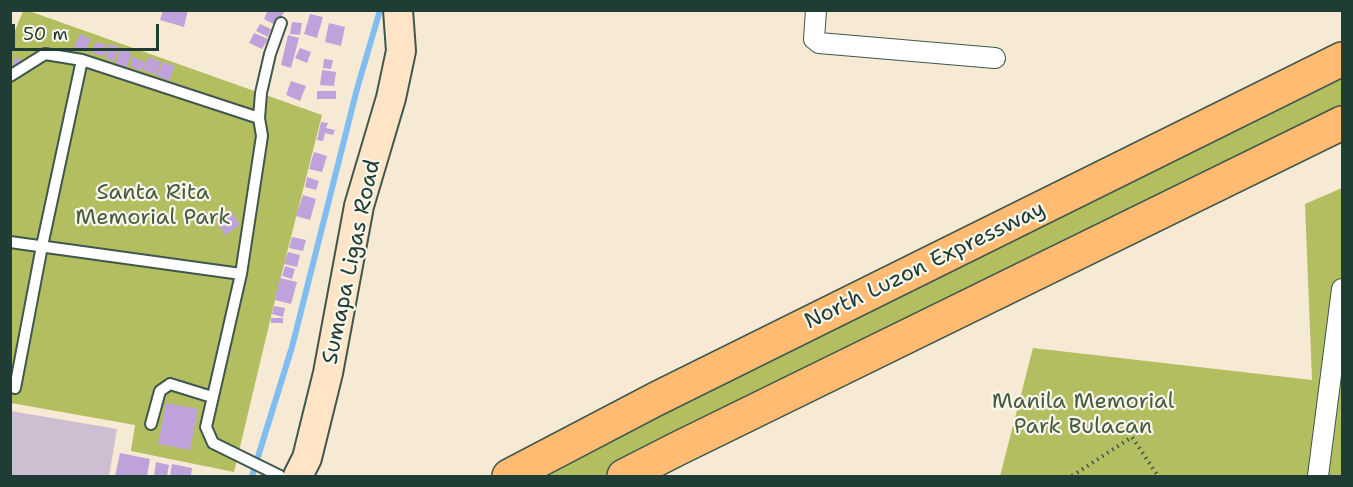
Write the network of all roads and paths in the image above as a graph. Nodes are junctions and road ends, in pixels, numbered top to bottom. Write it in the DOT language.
graph roads {
  1 [pos="398,10"];
  2 [pos="816,10"];
  3 [pos="281,23"];
  4 [pos="995,58"];
  5 [pos="1342,58"];
  6 [pos="82,60"];
  7 [pos="10,76"];
  8 [pos="259,118"];
  9 [pos="1342,123"];
  10 [pos="10,242"];
  11 [pos="42,246"];
  12 [pos="241,274"];
  13 [pos="1342,290"];
  14 [pos="15,388"];
  15 [pos="212,397"];
  16 [pos="151,424"];
  17 [pos="285,476"];
  18 [pos="509,477"];
  19 [pos="624,477"];
  20 [pos="1072,477"];
  21 [pos="1158,477"];
  22 [pos="1318,477"];
  1 -- 17 [label="main road, Sumapa Ligas Road"];
  2 -- 4 [label="street"];
  3 -- 8 [label="lane"];
  5 -- 18 [label="highway, North Luzon Expressway"];
  6 -- 7 [label="lane"];
  6 -- 8 [label="lane"];
  6 -- 11 [label="lane"];
  8 -- 12 [label="lane"];
  9 -- 19 [label="highway"];
  10 -- 11 [label="lane"];
  11 -- 12 [label="lane"];
  11 -- 14 [label="lane"];
  12 -- 15 [label="lane"];
  13 -- 22 [label="street"];
  15 -- 16 [label="lane"];
  15 -- 17 [label="lane"];
  20 -- 21 [label="path"];
}
